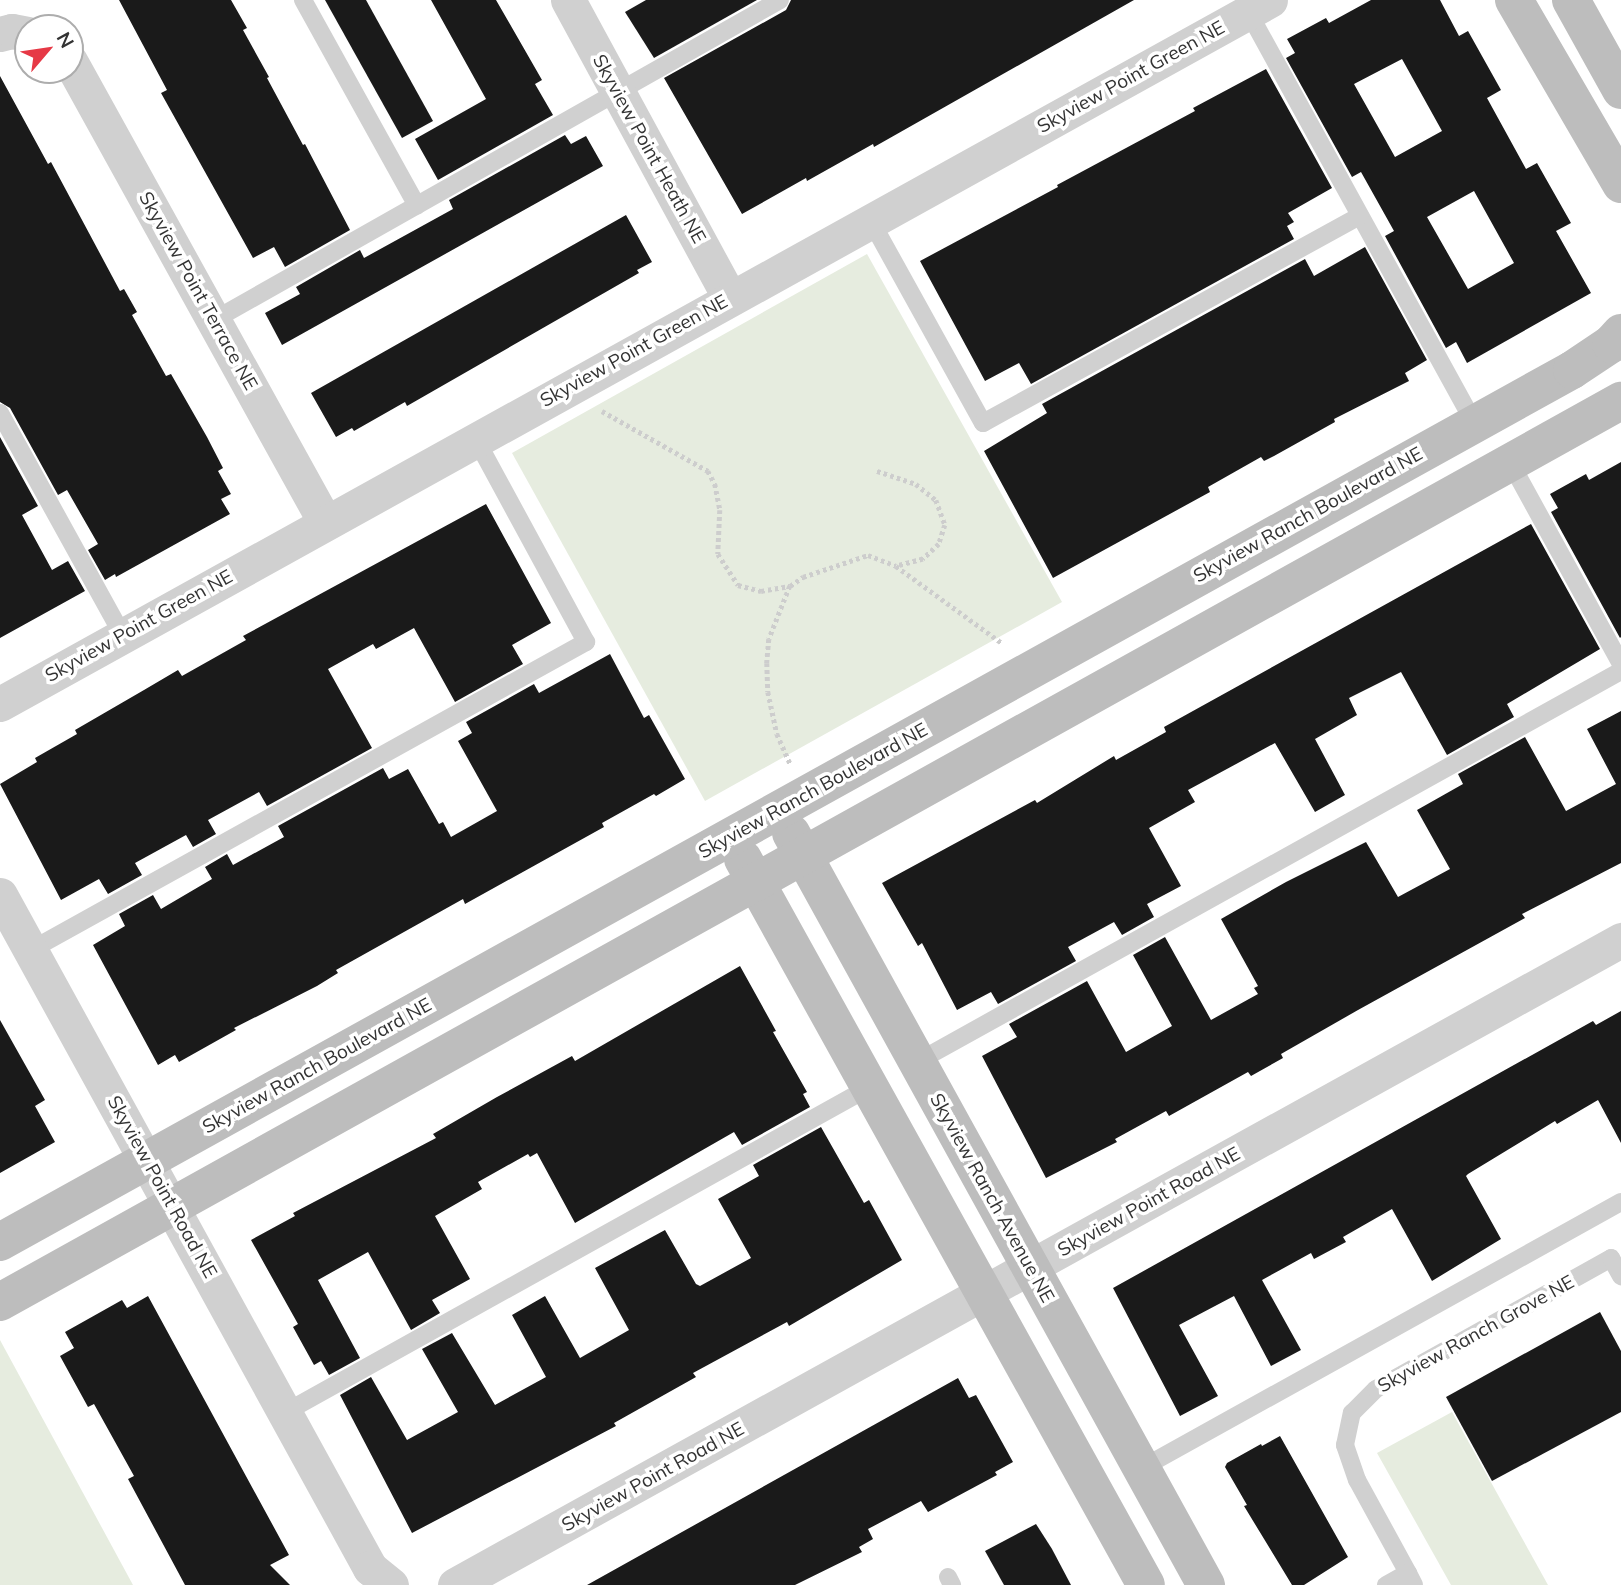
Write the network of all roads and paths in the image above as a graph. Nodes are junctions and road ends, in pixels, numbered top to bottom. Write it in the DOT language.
graph roads {
  1 [pos="303,0"];
  2 [pos="568,0"];
  3 [pos="780,0"];
  4 [pos="1514,0"];
  5 [pos="1571,0"];
  6 [pos="1253,4"];
  7 [pos="83,84"];
  8 [pos="1621,90"];
  9 [pos="618,92"];
  10 [pos="1621,184"];
  11 [pos="417,205"];
  12 [pos="1360,216"];
  13 [pos="871,221"];
  14 [pos="730,298"];
  15 [pos="214,320"];
  16 [pos="1621,333"];
  17 [pos="577,382"];
  18 [pos="1621,401"];
  19 [pos="0,413"];
  20 [pos="1474,422"];
  21 [pos="476,439"];
  22 [pos="1510,463"];
  23 [pos="877,471"];
  24 [pos="325,522"];
  25 [pos="896,566"];
  26 [pos="790,586"];
  27 [pos="123,636"];
  28 [pos="1002,643"];
  29 [pos="1621,664"];
  30 [pos="1621,671"];
  31 [pos="0,704"];
  32 [pos="795,774"];
  33 [pos="778,810"];
  34 [pos="730,835"];
  35 [pos="804,856"];
  36 [pos="755,882"];
  37 [pos="0,895"];
  38 [pos="1621,940"];
  39 [pos="31,950"];
  40 [pos="917,1062"];
  41 [pos="870,1087"];
  42 [pos="147,1160"];
  43 [pos="1621,1202"];
  44 [pos="172,1207"];
  45 [pos="0,1242"];
  46 [pos="1616,1256"];
  47 [pos="1030,1268"];
  48 [pos="1621,1276"];
  49 [pos="984,1294"];
  50 [pos="0,1302"];
  51 [pos="286,1412"];
  52 [pos="1142,1468"];
  53 [pos="1411,1579"];
  54 [pos="391,1585"];
  55 [pos="455,1585"];
  56 [pos="1146,1585"];
  57 [pos="1206,1585"];
  58 [pos="1386,1585"];
  1 -- 11 [label="lane"];
  2 -- 9 [label="street, Skyview Point Heath NE"];
  3 -- 9 [label="lane"];
  4 -- 10 [label="street"];
  5 -- 8 [label="street"];
  6 -- 12 [label="lane"];
  6 -- 13 [label="street, Skyview Point Green NE"];
  7 -- 15 [label="street, Skyview Point Terrace NE"];
  9 -- 11 [label="lane"];
  9 -- 14 [label="street, Skyview Point Heath NE"];
  11 -- 15 [label="lane"];
  12 -- 13 [label="lane"];
  12 -- 20 [label="lane"];
  13 -- 14 [label="street, Skyview Point Green NE"];
  14 -- 17 [label="street, Skyview Point Green NE"];
  15 -- 24 [label="street, Skyview Point Terrace NE"];
  16 -- 20 [label="street, Skyview Ranch Boulevard NE"];
  17 -- 21 [label="street, Skyview Point Green NE"];
  17 -- 26 [label="path"];
  18 -- 22 [label="street"];
  19 -- 27 [label="lane"];
  20 -- 33 [label="street, Skyview Ranch Boulevard NE"];
  21 -- 24 [label="street, Skyview Point Green NE"];
  21 -- 39 [label="lane"];
  22 -- 29 [label="lane"];
  22 -- 35 [label="street"];
  23 -- 25 [label="path"];
  24 -- 27 [label="street, Skyview Point Green NE"];
  25 -- 26 [label="path"];
  25 -- 28 [label="path"];
  26 -- 32 [label="path"];
  27 -- 31 [label="street, Skyview Point Green NE"];
  30 -- 40 [label="lane"];
  33 -- 34 [label="street, Skyview Ranch Boulevard NE"];
  33 -- 35 [label="street, Skyview Ranch Avenue NE"];
  34 -- 36 [label="street"];
  34 -- 42 [label="street, Skyview Ranch Boulevard NE"];
  35 -- 36 [label="street"];
  35 -- 40 [label="street, Skyview Ranch Avenue NE"];
  36 -- 41 [label="street"];
  36 -- 44 [label="street"];
  37 -- 39 [label="street, Skyview Point Road NE"];
  38 -- 47 [label="street, Skyview Point Road NE"];
  39 -- 42 [label="street, Skyview Point Road NE"];
  40 -- 47 [label="street, Skyview Ranch Avenue NE"];
  41 -- 49 [label="street"];
  41 -- 51 [label="lane"];
  42 -- 44 [label="street, Skyview Point Road NE"];
  42 -- 45 [label="street, Skyview Ranch Boulevard NE"];
  43 -- 52 [label="lane"];
  44 -- 50 [label="street"];
  44 -- 51 [label="street, Skyview Point Road NE"];
  46 -- 48 [label="lane, Skyview Ranch Grove NE"];
  46 -- 53 [label="lane, Skyview Ranch Grove NE"];
  47 -- 49 [label="street, Skyview Point Road NE"];
  47 -- 52 [label="street, Skyview Ranch Avenue NE"];
  49 -- 55 [label="street, Skyview Point Road NE"];
  49 -- 56 [label="street"];
  51 -- 54 [label="street, Skyview Point Road NE"];
  52 -- 57 [label="street, Skyview Ranch Avenue NE"];
  53 -- 58 [label="lane, Skyview Ranch Grove NE"];
}
